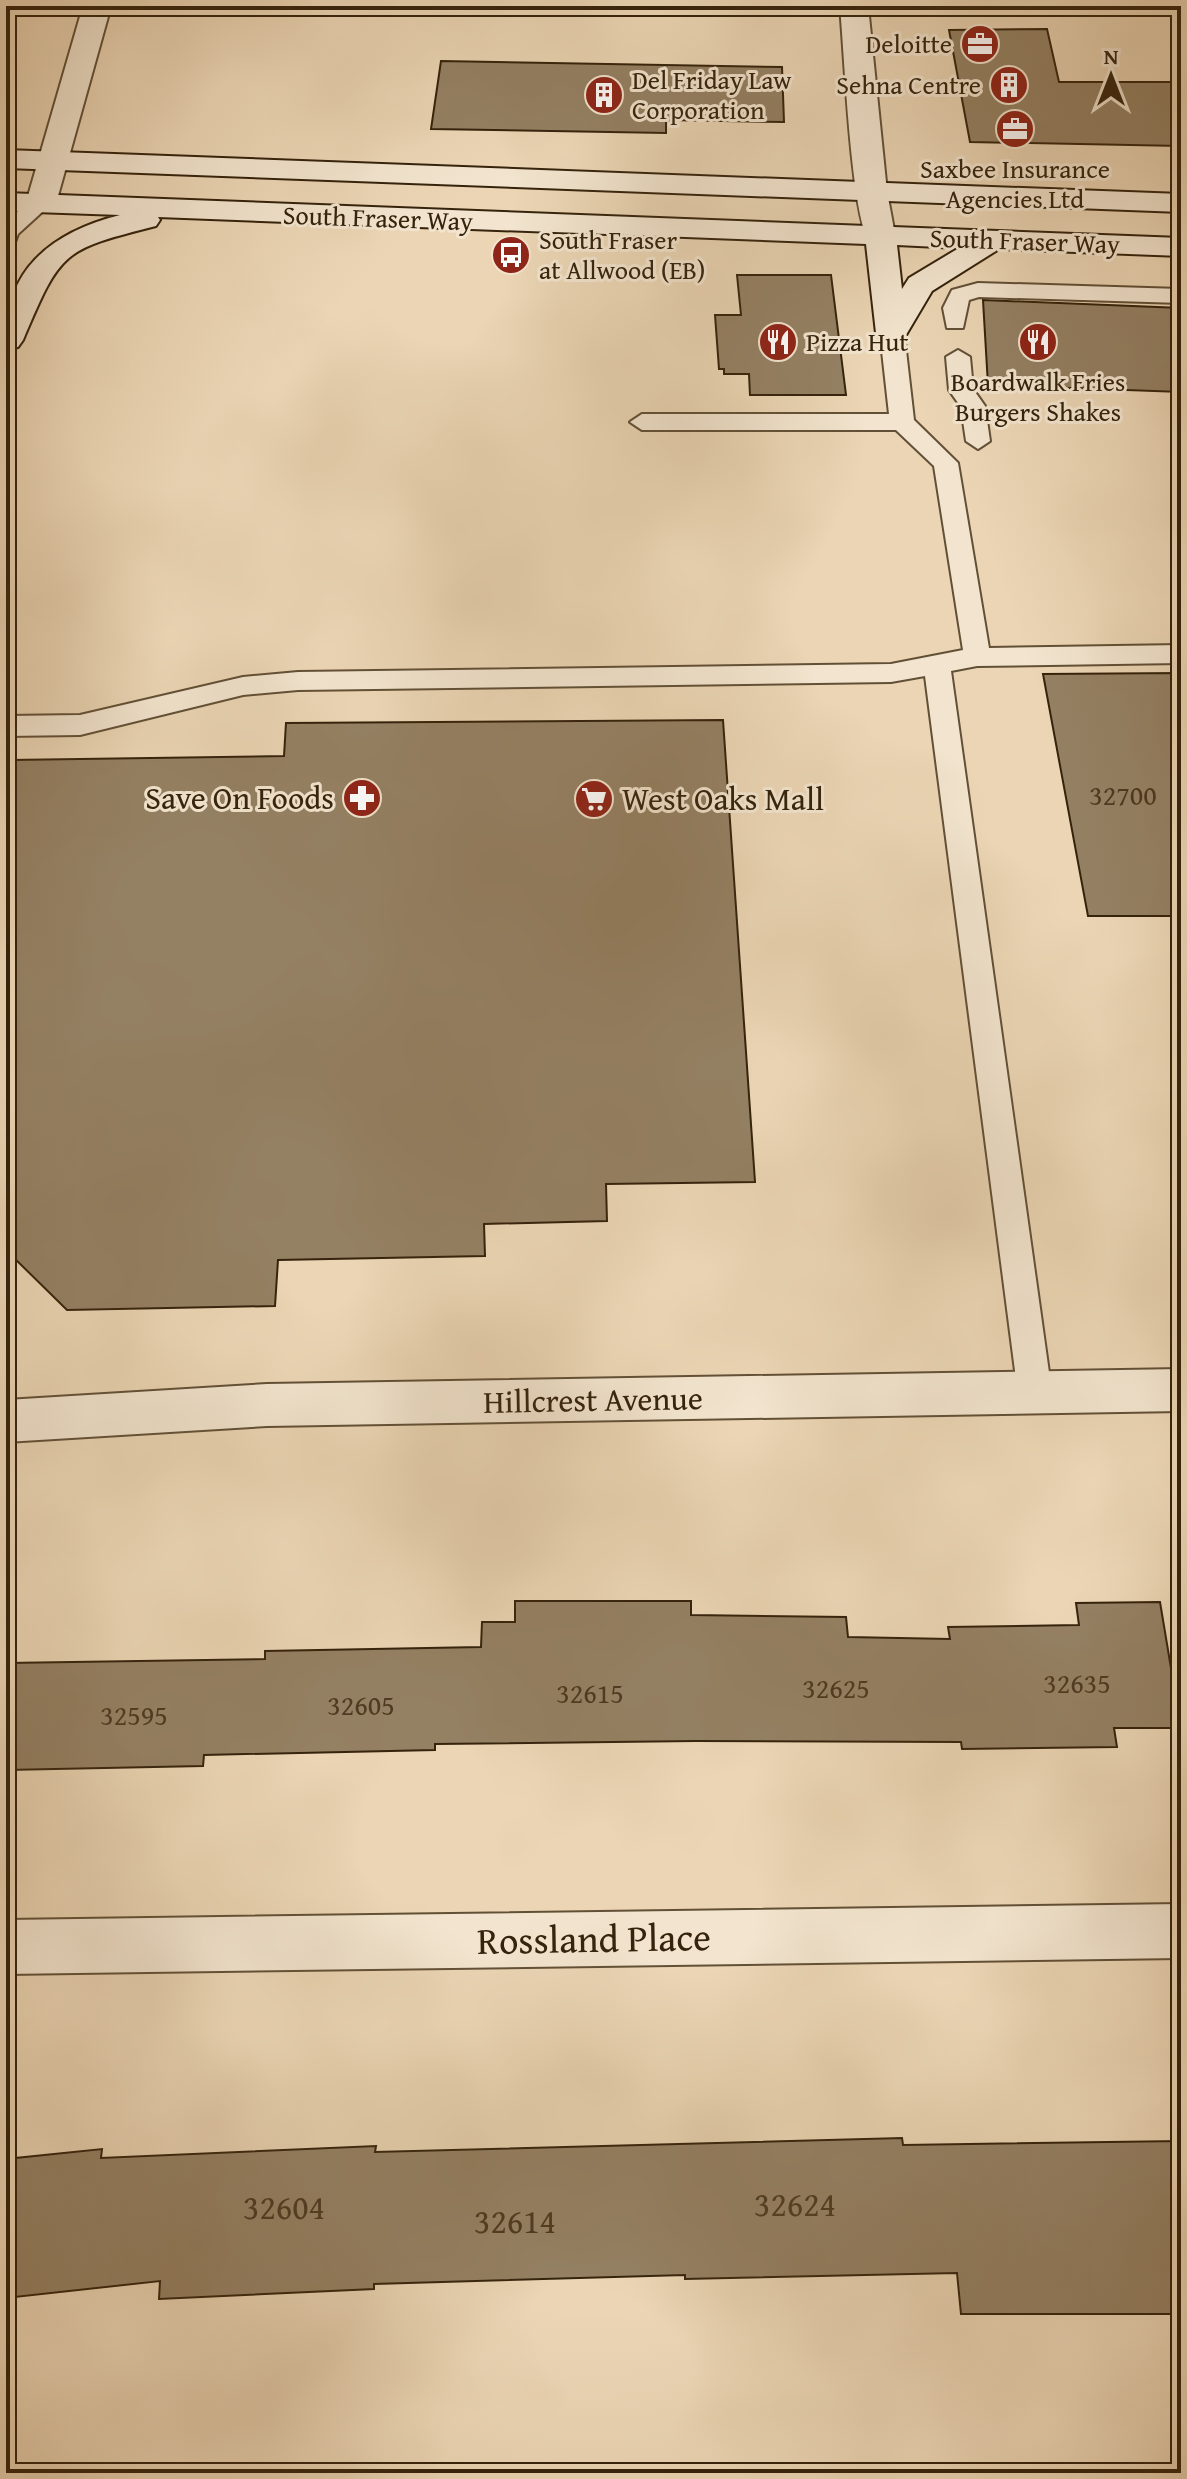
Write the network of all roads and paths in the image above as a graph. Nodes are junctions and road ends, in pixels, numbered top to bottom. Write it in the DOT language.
graph roads {
  1 [pos="97,6"];
  2 [pos="854,6"];
  3 [pos="6,159"];
  4 [pos="54,161"];
  5 [pos="872,192"];
  6 [pos="6,202"];
  7 [pos="41,203"];
  8 [pos="1181,203"];
  9 [pos="214,211"];
  10 [pos="880,235"];
  11 [pos="6,240"];
  12 [pos="993,240"];
  13 [pos="1181,247"];
  14 [pos="1181,296"];
  15 [pos="955,323"];
  16 [pos="892,333"];
  17 [pos="6,341"];
  18 [pos="958,357"];
  19 [pos="642,422"];
  20 [pos="902,423"];
  21 [pos="978,441"];
  22 [pos="1181,654"];
  23 [pos="977,657"];
  24 [pos="937,665"];
  25 [pos="6,726"];
  26 [pos="1181,1390"];
  27 [pos="1035,1394"];
  28 [pos="6,1421"];
  29 [pos="1181,1931"];
  30 [pos="6,1947"];
  1 -- 4 [label="main road"];
  2 -- 5 [label="main road"];
  3 -- 4 [label="main road, South Fraser Way"];
  4 -- 5 [label="main road, South Fraser Way"];
  4 -- 7 [label="main road"];
  5 -- 8 [label="main road, South Fraser Way"];
  5 -- 10 [label="main road"];
  6 -- 7 [label="main road, South Fraser Way"];
  7 -- 9 [label="main road, South Fraser Way"];
  7 -- 11 [label="lane"];
  9 -- 10 [label="main road, South Fraser Way"];
  9 -- 17 [label="main road"];
  10 -- 12 [label="main road, South Fraser Way"];
  10 -- 16 [label="main road"];
  12 -- 13 [label="main road, South Fraser Way"];
  12 -- 16 [label="main road"];
  14 -- 15 [label="lane"];
  16 -- 20 [label="lane"];
  18 -- 21 [label="lane"];
  19 -- 20 [label="lane"];
  20 -- 23 [label="lane"];
  22 -- 23 [label="lane"];
  23 -- 24 [label="lane"];
  24 -- 25 [label="lane"];
  24 -- 27 [label="lane"];
  26 -- 27 [label="main road, Hillcrest Avenue"];
  27 -- 28 [label="main road, Hillcrest Avenue"];
  29 -- 30 [label="main road, Rossland Place"];
}
